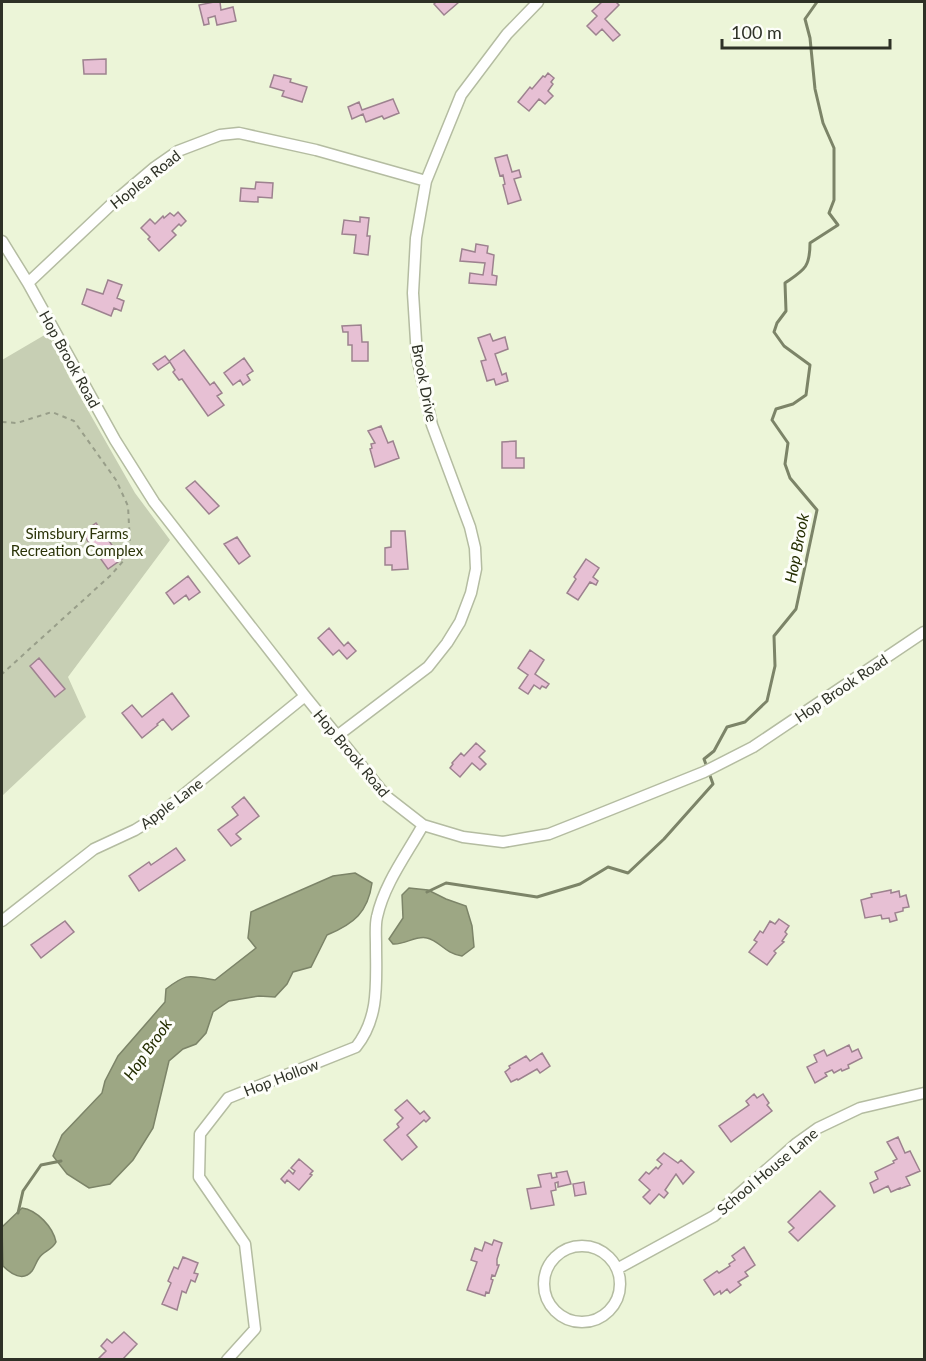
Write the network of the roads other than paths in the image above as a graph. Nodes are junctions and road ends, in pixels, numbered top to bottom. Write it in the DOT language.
graph roads {
  1 [pos="538,2"];
  2 [pos="426,181"];
  3 [pos="2,241"];
  4 [pos="28,283"];
  5 [pos="924,632"];
  6 [pos="305,696"];
  7 [pos="338,736"];
  8 [pos="423,825"];
  9 [pos="2,921"];
  10 [pos="924,1093"];
  11 [pos="617,1269"];
  12 [pos="227,1359"];
  1 -- 2 [label="street, Brook Drive"];
  2 -- 4 [label="street, Hoplea Road"];
  2 -- 7 [label="street, Brook Drive"];
  3 -- 4 [label="street, Hop Brook Road"];
  4 -- 6 [label="street, Hop Brook Road"];
  5 -- 8 [label="street, Hop Brook Road"];
  6 -- 7 [label="street, Hop Brook Road"];
  6 -- 9 [label="street, Apple Lane"];
  7 -- 8 [label="street, Hop Brook Road"];
  8 -- 12 [label="street, Hop Hollow"];
  10 -- 11 [label="street, School House Lane"];
  11 -- 11 [label="street"];
}
